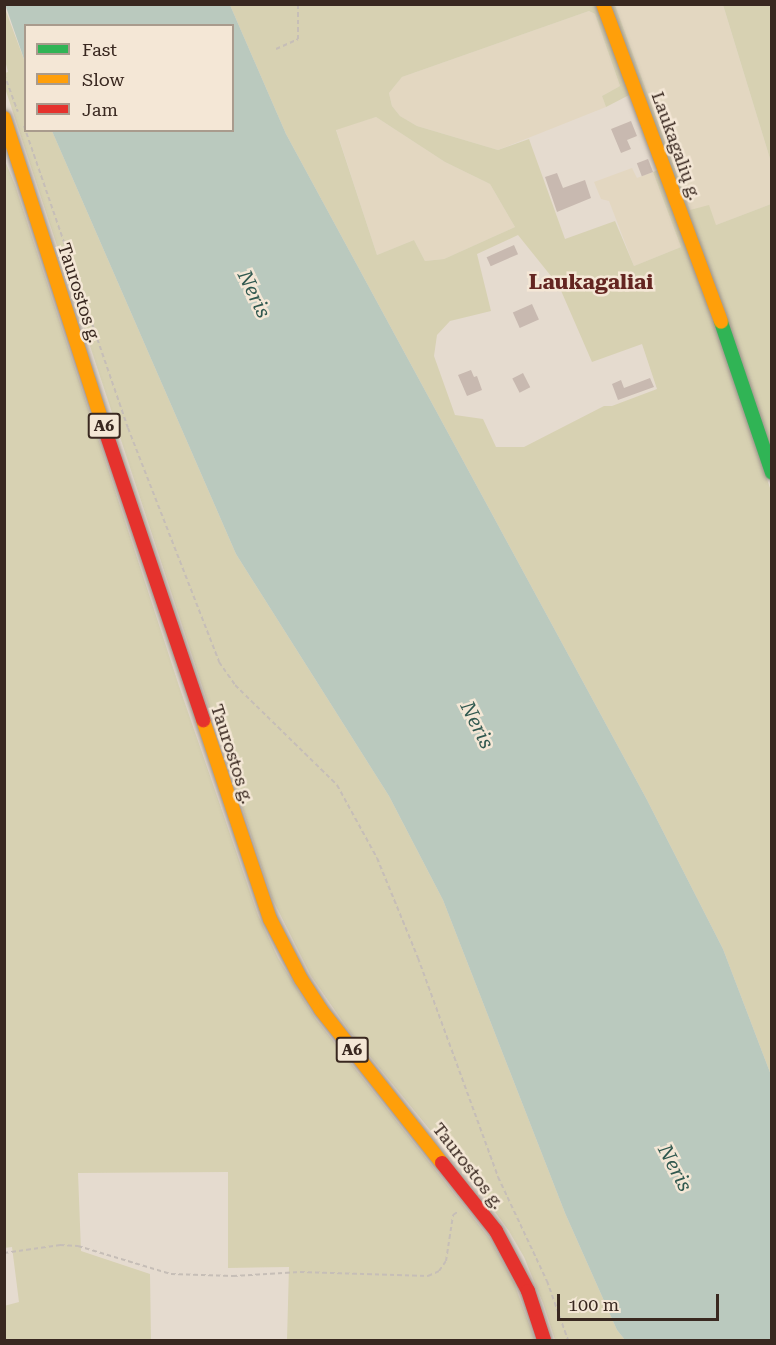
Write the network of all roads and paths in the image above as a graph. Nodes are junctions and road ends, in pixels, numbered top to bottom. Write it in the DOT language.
graph roads {
  1 [pos="298,4"];
  2 [pos="603,4"];
  3 [pos="276,49"];
  4 [pos="4,74"];
  5 [pos="20,116"];
  6 [pos="4,118"];
  7 [pos="23,126"];
  8 [pos="24,129"];
  9 [pos="25,132"];
  10 [pos="771,472"];
  11 [pos="475,1201"];
  12 [pos="4,1253"];
  13 [pos="544,1341"];
  14 [pos="568,1341"];
  1 -- 3 [label="path"];
  2 -- 10 [label="main road, Laukagalių g."];
  4 -- 5 [label="path"];
  6 -- 11 [label="main road, Taurostos g. / A6"];
  7 -- 8 [label="path"];
  9 -- 14 [label="path"];
  11 -- 12 [label="path"];
  11 -- 13 [label="main road, Taurostos g. / A6"];
}
